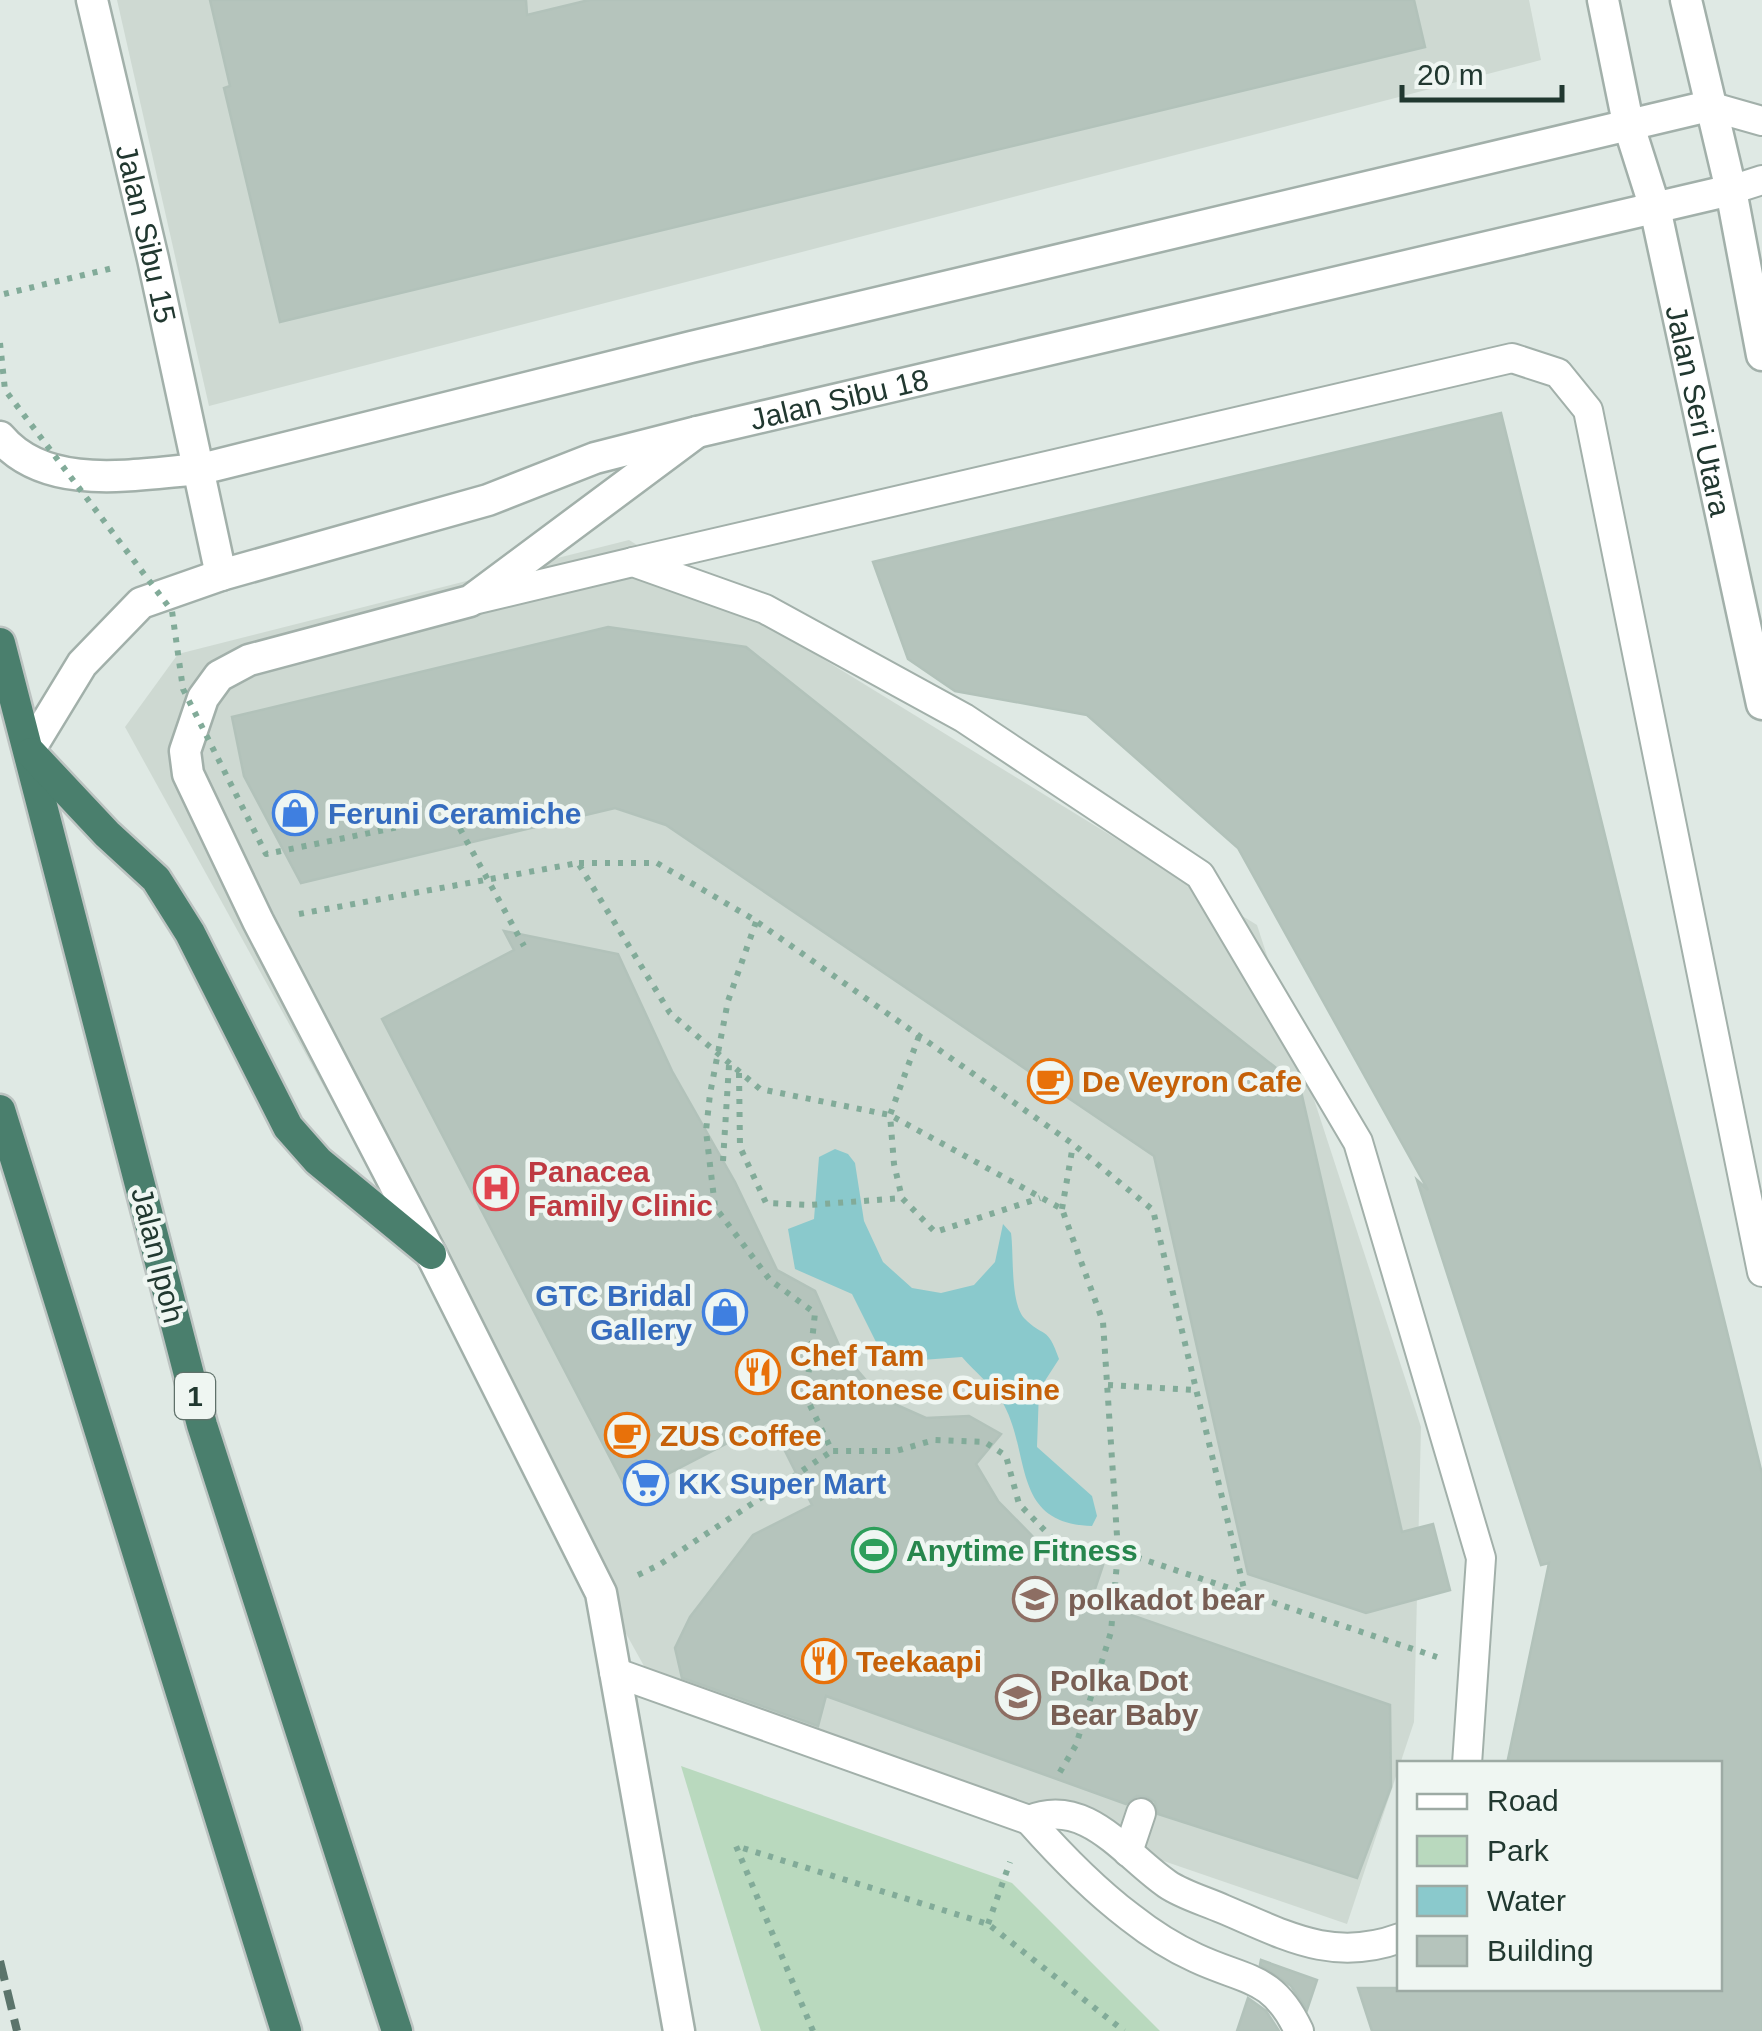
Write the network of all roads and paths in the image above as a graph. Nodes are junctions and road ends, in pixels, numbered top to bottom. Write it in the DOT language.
graph roads {
  1 [pos="92,0"];
  2 [pos="1603,0"];
  3 [pos="1686,0"];
  4 [pos="1709,106"];
  5 [pos="1762,121"];
  6 [pos="1628,122"];
  7 [pos="1762,180"];
  8 [pos="1731,190"];
  9 [pos="1654,208"];
  10 [pos="153,259"];
  11 [pos="4,294"];
  12 [pos="0,342"];
  13 [pos="1762,355"];
  14 [pos="697,432"];
  15 [pos="0,437"];
  16 [pos="200,470"];
  17 [pos="633,562"];
  18 [pos="222,575"];
  19 [pos="470,601"];
  20 [pos="0,643"];
  21 [pos="1762,704"];
  22 [pos="29,751"];
  23 [pos="578,863"];
  24 [pos="258,921"];
  25 [pos="756,922"];
  26 [pos="524,946"];
  27 [pos="919,1036"];
  28 [pos="718,1054"];
  29 [pos="729,1063"];
  30 [pos="739,1072"];
  31 [pos="0,1110"];
  32 [pos="890,1116"];
  33 [pos="1073,1144"];
  34 [pos="723,1162"];
  35 [pos="1750,1163"];
  36 [pos="1041,1197"];
  37 [pos="902,1198"];
  38 [pos="1062,1209"];
  39 [pos="431,1254"];
  40 [pos="1762,1272"];
  41 [pos="1107,1385"];
  42 [pos="1196,1390"];
  43 [pos="832,1451"];
  44 [pos="1118,1551"];
  45 [pos="659,1565"];
  46 [pos="1245,1594"];
  47 [pos="1442,1659"];
  48 [pos="614,1672"];
  49 [pos="1076,1745"];
  50 [pos="1467,1761"];
  51 [pos="1141,1813"];
  52 [pos="1030,1820"];
  53 [pos="1128,1852"];
  54 [pos="1003,1876"];
  55 [pos="988,1924"];
  56 [pos="1397,1939"];
  57 [pos="286,2031"];
  58 [pos="397,2031"];
  59 [pos="679,2031"];
  60 [pos="813,2031"];
  61 [pos="1124,2031"];
  62 [pos="1298,2031"];
  1 -- 10 [label="street, Jalan Sibu 15"];
  2 -- 6 [label="street, Jalan Seri Utara"];
  3 -- 4 [label="street"];
  4 -- 5 [label="lane"];
  4 -- 6 [label="street"];
  4 -- 8 [label="street"];
  6 -- 9 [label="street, Jalan Seri Utara"];
  6 -- 16 [label="street"];
  7 -- 8 [label="lane"];
  8 -- 9 [label="street, Jalan Sibu 18"];
  8 -- 13 [label="street"];
  9 -- 14 [label="street, Jalan Sibu 18"];
  9 -- 21 [label="street, Jalan Seri Utara"];
  10 -- 11 [label="path"];
  10 -- 16 [label="street, Jalan Sibu 15"];
  12 -- 26 [label="path, bridge"];
  14 -- 18 [label="street, Jalan Sibu 18"];
  14 -- 19 [label="street"];
  15 -- 16 [label="street"];
  16 -- 18 [label="street, Jalan Sibu 15"];
  17 -- 19 [label="lane"];
  17 -- 35 [label="lane"];
  17 -- 50 [label="lane"];
  18 -- 22 [label="street, Jalan Sibu 18"];
  19 -- 24 [label="street"];
  20 -- 22 [label="highway, Jalan Ipoh / 1"];
  22 -- 39 [label="highway"];
  22 -- 58 [label="highway, Jalan Ipoh / 1"];
  23 -- 24 [label="path"];
  23 -- 25 [label="path"];
  23 -- 28 [label="path"];
  24 -- 39 [label="street"];
  25 -- 27 [label="path"];
  25 -- 28 [label="path"];
  27 -- 32 [label="path"];
  27 -- 33 [label="path"];
  28 -- 29 [label="path"];
  28 -- 43 [label="path"];
  29 -- 30 [label="path"];
  29 -- 34 [label="path"];
  30 -- 32 [label="path"];
  30 -- 37 [label="path"];
  31 -- 57 [label="highway"];
  32 -- 36 [label="path"];
  32 -- 37 [label="path"];
  33 -- 38 [label="path"];
  33 -- 42 [label="path"];
  35 -- 40 [label="lane"];
  36 -- 37 [label="path"];
  36 -- 38 [label="path"];
  38 -- 41 [label="path"];
  39 -- 48 [label="street"];
  41 -- 42 [label="path"];
  41 -- 44 [label="path"];
  42 -- 46 [label="path"];
  43 -- 44 [label="path"];
  43 -- 45 [label="path"];
  44 -- 46 [label="path"];
  44 -- 49 [label="path"];
  46 -- 47 [label="path"];
  48 -- 52 [label="lane"];
  48 -- 59 [label="street"];
  51 -- 53 [label="lane"];
  52 -- 53 [label="lane"];
  52 -- 62 [label="lane"];
  53 -- 56 [label="lane"];
  54 -- 55 [label="path"];
  55 -- 60 [label="path"];
  55 -- 61 [label="path"];
}
